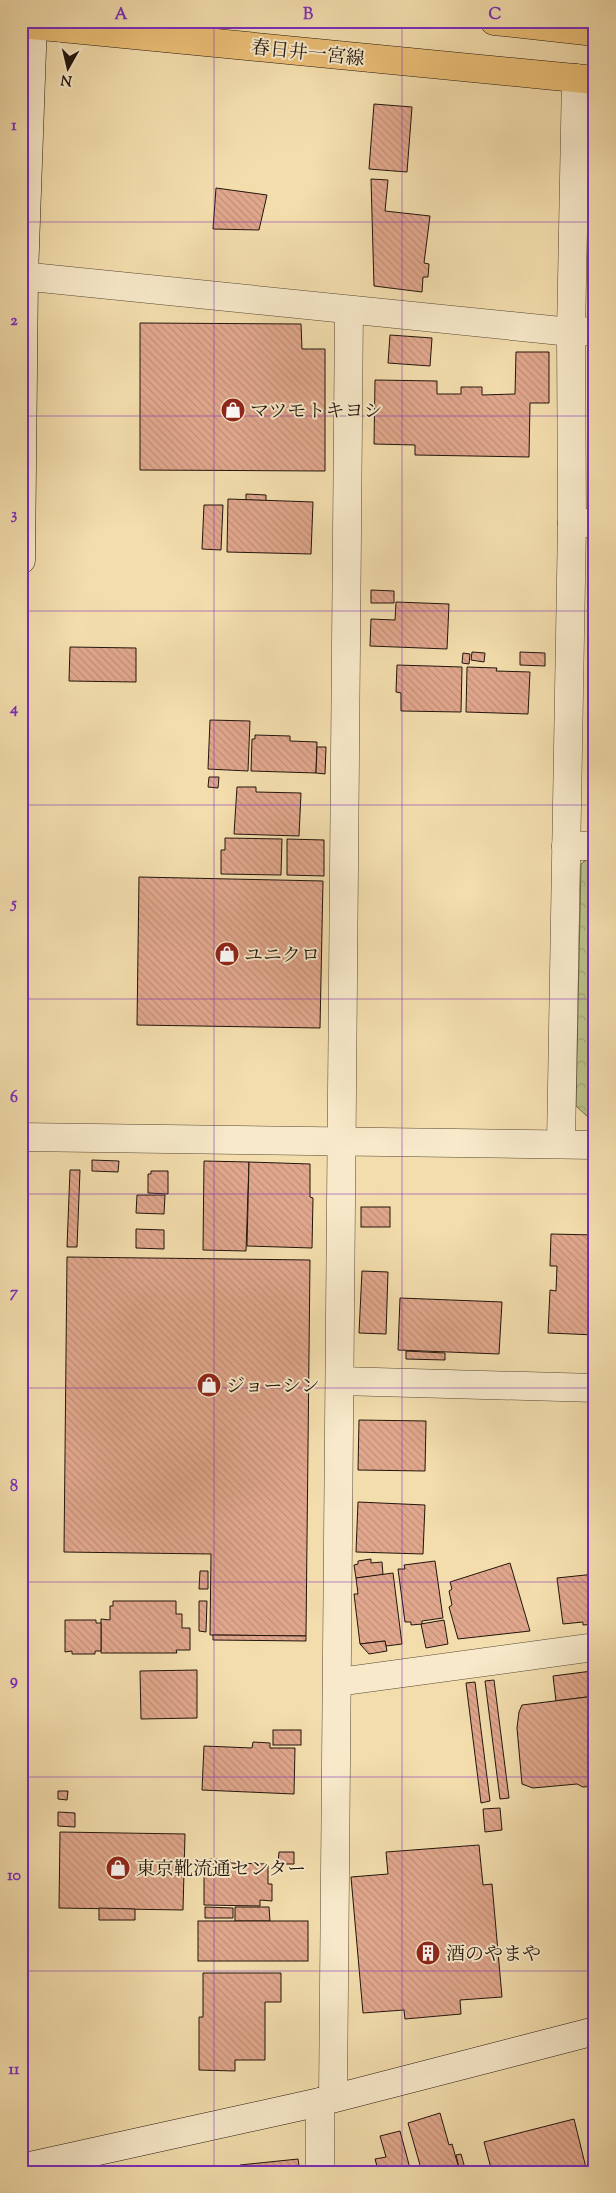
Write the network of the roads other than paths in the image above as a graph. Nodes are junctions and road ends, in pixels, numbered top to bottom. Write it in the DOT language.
graph roads {
  1 [pos="494,21"];
  2 [pos="29,23"];
  3 [pos="595,32"];
  4 [pos="585,79"];
  5 [pos="23,276"];
  6 [pos="349,310"];
  7 [pos="583,331"];
  8 [pos="583,523"];
  9 [pos="21,560"];
  10 [pos="566,846"];
  11 [pos="595,846"];
  12 [pos="21,1138"];
  13 [pos="342,1143"];
  14 [pos="561,1144"];
  15 [pos="595,1145"];
  16 [pos="340,1381"];
  17 [pos="595,1388"];
  18 [pos="595,1647"];
  19 [pos="338,1682"];
  20 [pos="595,2031"];
  21 [pos="326,2100"];
  22 [pos="21,2168"];
  23 [pos="320,2172"];
  1 -- 3 [label="main road"];
  2 -- 4 [label="main road, 春日井一宮線"];
  2 -- 5 [label="street"];
  4 -- 7 [label="street"];
  5 -- 6 [label="street"];
  5 -- 9 [label="street"];
  6 -- 7 [label="street"];
  6 -- 13 [label="street"];
  7 -- 8 [label="street"];
  8 -- 10 [label="street"];
  10 -- 11 [label="street"];
  10 -- 14 [label="street"];
  12 -- 13 [label="street"];
  13 -- 14 [label="street"];
  13 -- 16 [label="street"];
  14 -- 15 [label="street"];
  16 -- 17 [label="street"];
  16 -- 19 [label="street"];
  18 -- 19 [label="street"];
  19 -- 21 [label="street"];
  20 -- 21 [label="street"];
  21 -- 22 [label="street"];
  21 -- 23 [label="street"];
}
